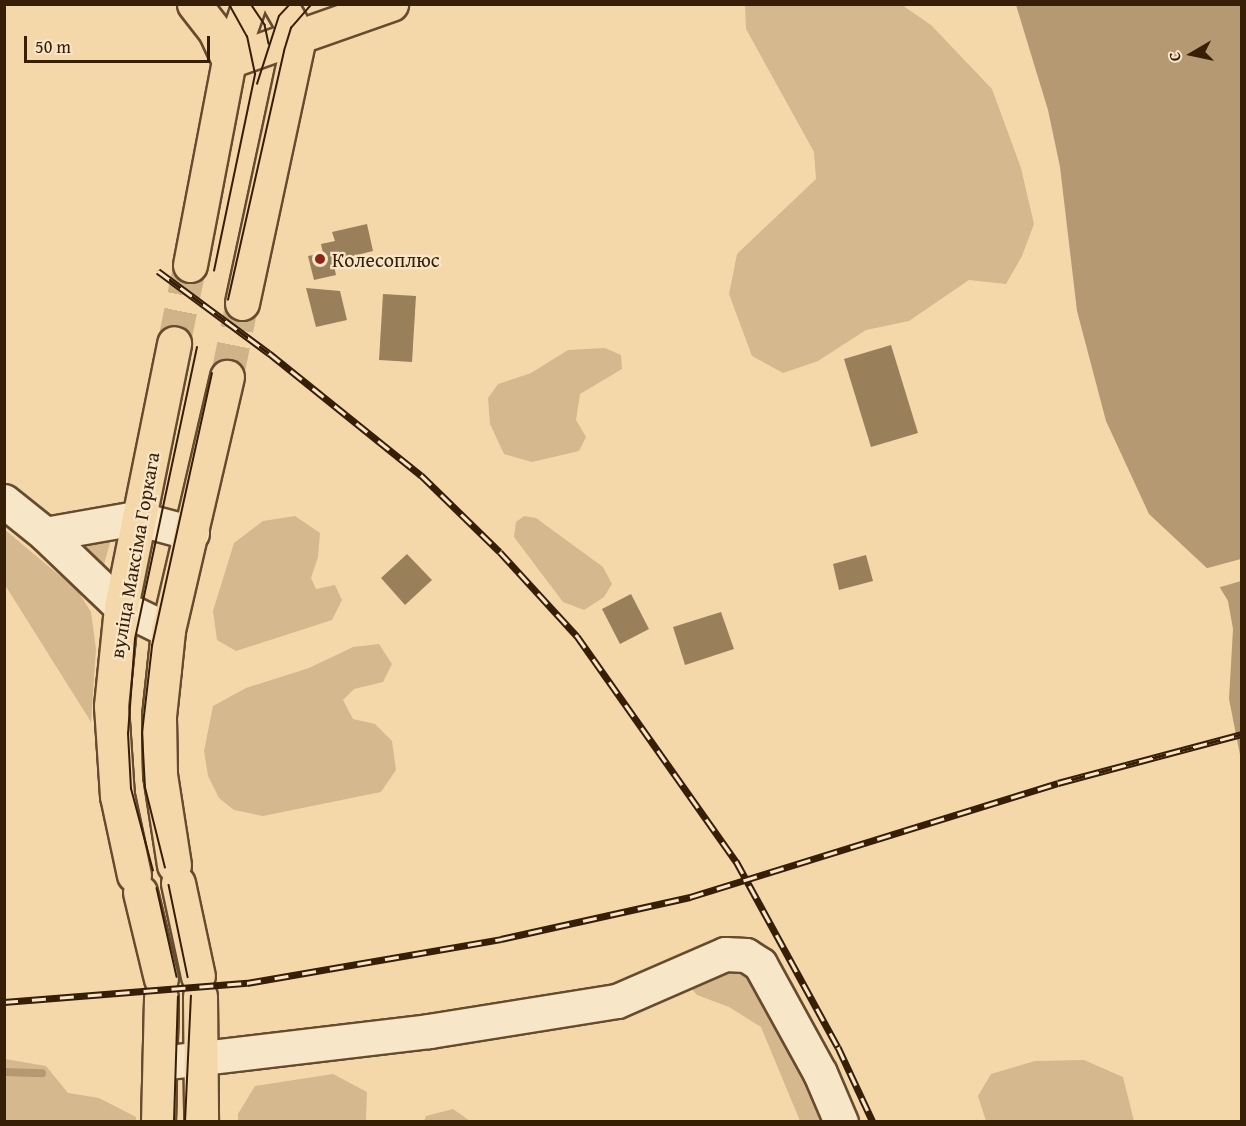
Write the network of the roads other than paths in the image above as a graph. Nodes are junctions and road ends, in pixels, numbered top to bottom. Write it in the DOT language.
graph roads {
  1 [pos="194,4"];
  2 [pos="249,4"];
  3 [pos="280,4"];
  4 [pos="391,4"];
  5 [pos="299,37"];
  6 [pos="229,60"];
  7 [pos="190,265"];
  8 [pos="242,303"];
  9 [pos="174,343"];
  10 [pos="227,377"];
  11 [pos="4,501"];
  12 [pos="136,518"];
  13 [pos="192,533"];
  14 [pos="45,534"];
  15 [pos="121,607"];
  16 [pos="168,630"];
  17 [pos="202,1059"];
  18 [pos="161,1063"];
  19 [pos="158,1122"];
  20 [pos="201,1122"];
  21 [pos="841,1122"];
  1 -- 6 [label="main road"];
  2 -- 6 [label="main road"];
  3 -- 5 [label="main road"];
  4 -- 5 [label="main road"];
  5 -- 6 [label="main road"];
  5 -- 8 [label="main road"];
  6 -- 7 [label="main road"];
  9 -- 12 [label="main road, вуліца Максіма Горкага"];
  10 -- 13 [label="main road"];
  11 -- 14 [label="street"];
  12 -- 13 [label="street"];
  12 -- 14 [label="street"];
  12 -- 15 [label="main road, вуліца Максіма Горкага"];
  13 -- 16 [label="main road"];
  14 -- 15 [label="street"];
  15 -- 16 [label="street"];
  15 -- 18 [label="main road, вуліца Максіма Горкага"];
  16 -- 17 [label="main road"];
  17 -- 18 [label="street"];
  17 -- 20 [label="main road"];
  17 -- 21 [label="street"];
  18 -- 19 [label="main road, вуліца Максіма Горкага"];
}
